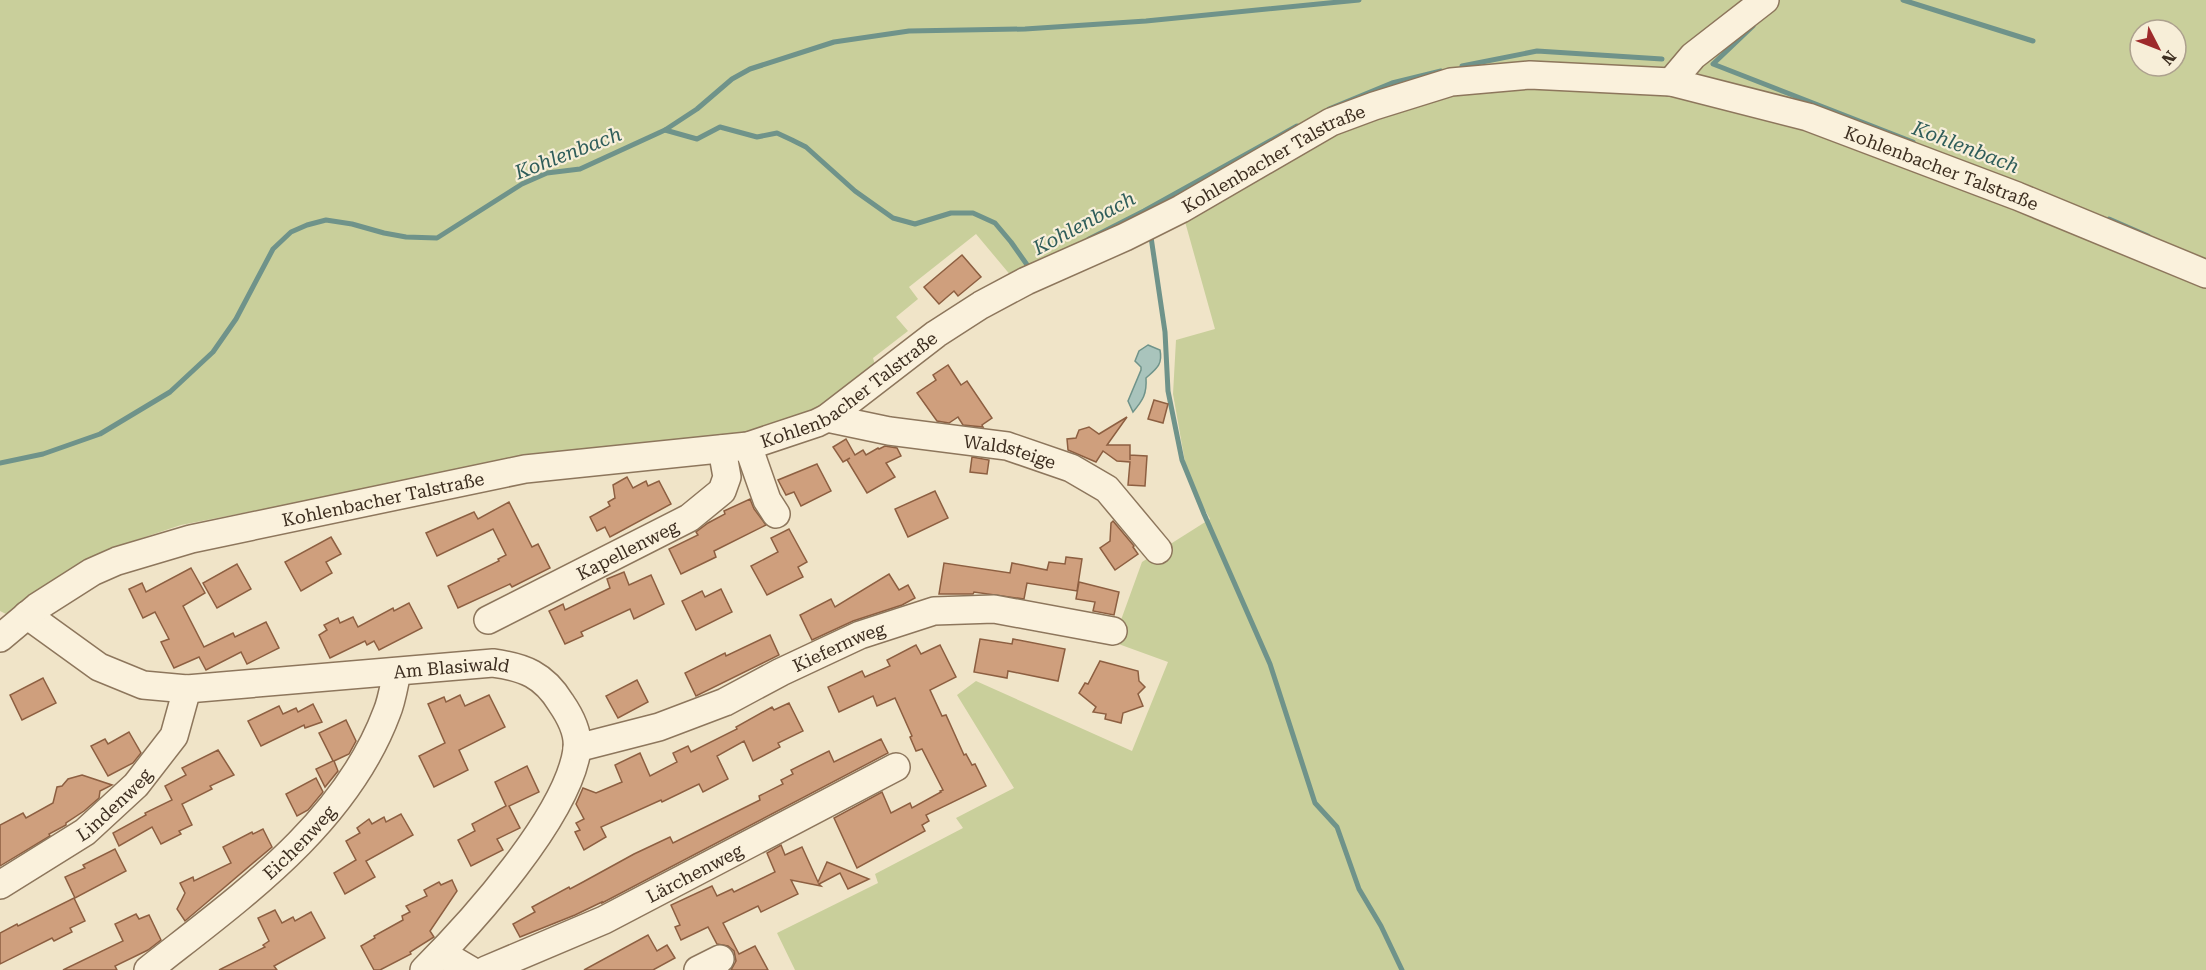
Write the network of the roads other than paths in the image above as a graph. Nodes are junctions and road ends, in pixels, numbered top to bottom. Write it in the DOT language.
graph roads {
  1 [pos="1765,0"];
  2 [pos="1671,82"];
  3 [pos="2206,274"];
  4 [pos="827,418"];
  5 [pos="748,446"];
  6 [pos="722,449"];
  7 [pos="776,514"];
  8 [pos="1158,550"];
  9 [pos="27,615"];
  10 [pos="488,620"];
  11 [pos="1113,631"];
  12 [pos="0,638"];
  13 [pos="397,672"];
  14 [pos="187,689"];
  15 [pos="577,748"];
  16 [pos="896,767"];
  17 [pos="0,885"];
  18 [pos="432,962"];
  19 [pos="148,970"];
  20 [pos="470,970"];
  21 [pos="486,970"];
  1 -- 2 [label="street"];
  2 -- 3 [label="street, Kohlenbacher Talstraße"];
  2 -- 4 [label="street, Kohlenbacher Talstraße"];
  4 -- 5 [label="street, Kohlenbacher Talstraße"];
  4 -- 8 [label="street, Waldsteige"];
  5 -- 6 [label="street, Kohlenbacher Talstraße"];
  5 -- 7 [label="street"];
  6 -- 9 [label="street, Kohlenbacher Talstraße"];
  6 -- 10 [label="street, Kapellenweg"];
  9 -- 12 [label="street, Kohlenbacher Talstraße"];
  9 -- 14 [label="street, Am Blasiwald"];
  11 -- 15 [label="street, Kiefernweg"];
  13 -- 14 [label="street, Am Blasiwald"];
  13 -- 15 [label="street, Am Blasiwald"];
  13 -- 19 [label="street, Eichenweg"];
  14 -- 17 [label="street, Lindenweg"];
  15 -- 18 [label="street, Am Blasiwald"];
  16 -- 21 [label="street, Lärchenweg"];
  18 -- 20 [label="street"];
}
